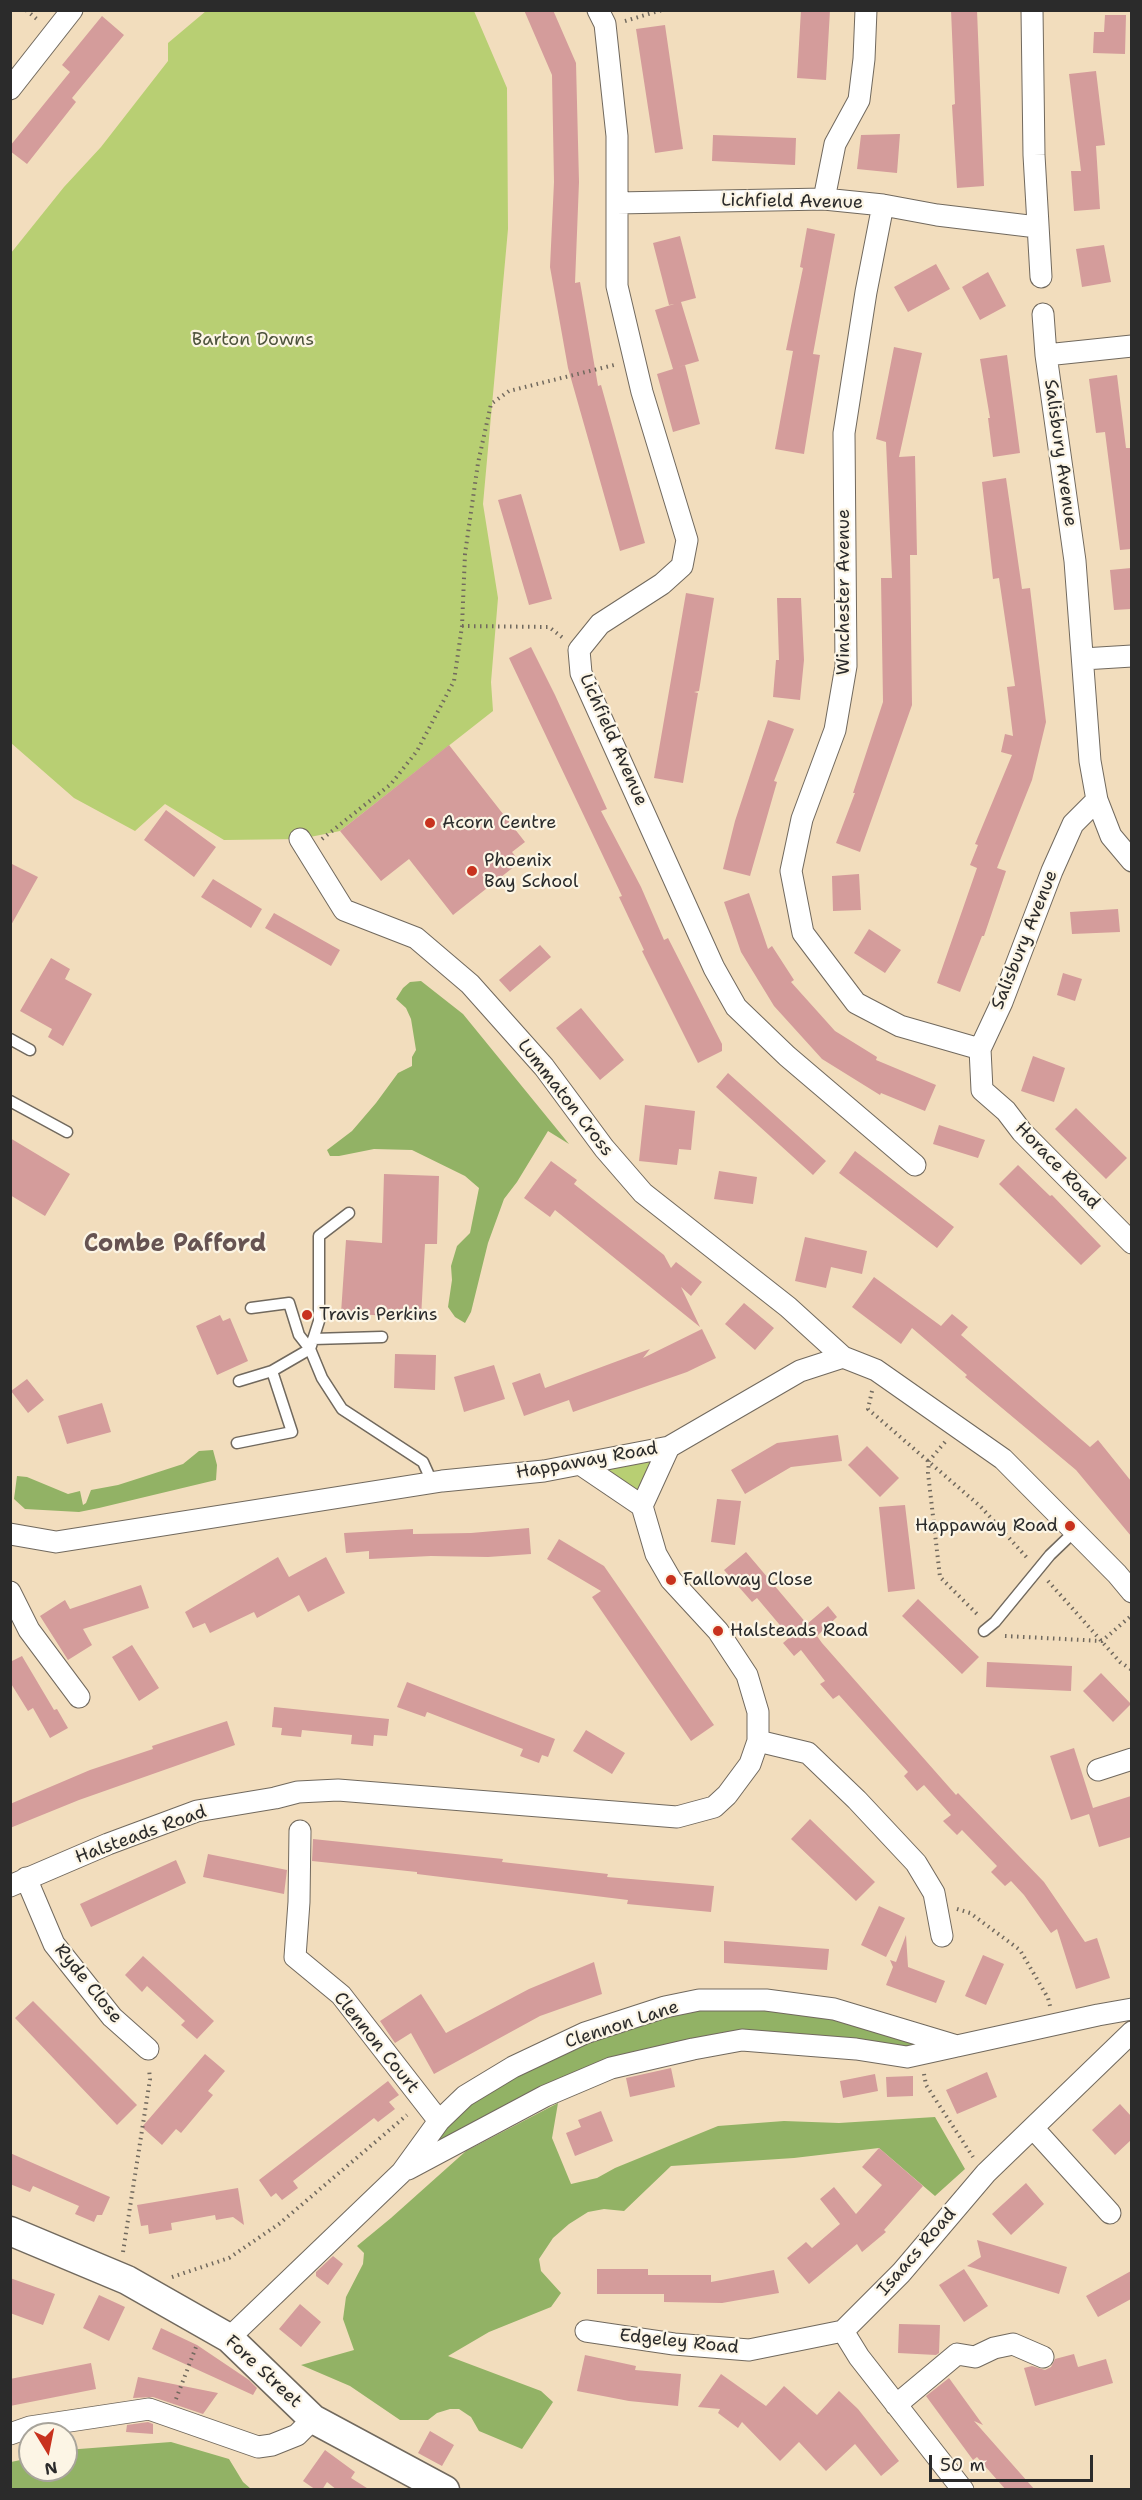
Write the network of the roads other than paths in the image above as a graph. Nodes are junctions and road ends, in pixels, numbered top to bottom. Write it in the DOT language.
graph roads {
  1 [pos="72,10"];
  2 [pos="866,10"];
  3 [pos="1032,10"];
  4 [pos="602,17"];
  5 [pos="10,89"];
  6 [pos="824,200"];
  7 [pos="617,203"];
  8 [pos="883,205"];
  9 [pos="1037,227"];
  10 [pos="1041,277"];
  11 [pos="1043,314"];
  12 [pos="1131,346"];
  13 [pos="1046,355"];
  14 [pos="1131,656"];
  15 [pos="1083,659"];
  16 [pos="1097,800"];
  17 [pos="303,844"];
  18 [pos="1131,861"];
  19 [pos="10,1039"];
  20 [pos="980,1048"];
  21 [pos="30,1050"];
  22 [pos="982,1090"];
  23 [pos="10,1101"];
  24 [pos="67,1132"];
  25 [pos="915,1165"];
  26 [pos="349,1214"];
  27 [pos="1131,1243"];
  28 [pos="251,1308"];
  29 [pos="382,1337"];
  30 [pos="312,1344"];
  31 [pos="843,1357"];
  32 [pos="272,1371"];
  33 [pos="239,1381"];
  34 [pos="237,1443"];
  35 [pos="669,1446"];
  36 [pos="580,1464"];
  37 [pos="432,1482"];
  38 [pos="642,1506"];
  39 [pos="1075,1531"];
  40 [pos="10,1534"];
  41 [pos="10,1592"];
  42 [pos="1131,1592"];
  43 [pos="987,1629"];
  44 [pos="79,1697"];
  45 [pos="758,1741"];
  46 [pos="1131,1759"];
  47 [pos="1098,1770"];
  48 [pos="300,1831"];
  49 [pos="18,1882"];
  50 [pos="942,1936"];
  51 [pos="1131,2010"];
  52 [pos="1131,2032"];
  53 [pos="957,2046"];
  54 [pos="148,2049"];
  55 [pos="439,2121"];
  56 [pos="1033,2128"];
  57 [pos="402,2172"];
  58 [pos="1110,2213"];
  59 [pos="10,2231"];
  60 [pos="218,2331"];
  61 [pos="586,2331"];
  62 [pos="843,2331"];
  63 [pos="1043,2356"];
  64 [pos="896,2405"];
  65 [pos="313,2419"];
  66 [pos="10,2434"];
  67 [pos="446,2490"];
  68 [pos="963,2490"];
  1 -- 5 [label="street"];
  2 -- 6 [label="street"];
  3 -- 9 [label="street"];
  4 -- 7 [label="street, Lichfield Avenue"];
  6 -- 7 [label="street, Lichfield Avenue"];
  6 -- 8 [label="street, Lichfield Avenue"];
  7 -- 25 [label="street, Lichfield Avenue"];
  8 -- 9 [label="street, Lichfield Avenue"];
  8 -- 20 [label="street, Winchester Avenue"];
  9 -- 10 [label="street"];
  11 -- 13 [label="street, Salisbury Avenue"];
  12 -- 13 [label="street, Salisbury Avenue"];
  13 -- 15 [label="street, Salisbury Avenue"];
  14 -- 15 [label="street"];
  15 -- 16 [label="street, Salisbury Avenue"];
  16 -- 18 [label="street, Salisbury Avenue"];
  16 -- 20 [label="street, Salisbury Avenue"];
  17 -- 31 [label="street, Lummaton Cross"];
  19 -- 21 [label="lane"];
  20 -- 22 [label="street, Salisbury Avenue"];
  22 -- 27 [label="street, Horace Road"];
  23 -- 24 [label="lane"];
  26 -- 30 [label="lane"];
  28 -- 30 [label="lane"];
  29 -- 30 [label="lane"];
  30 -- 32 [label="lane"];
  30 -- 37 [label="lane"];
  31 -- 35 [label="street, Happaway Road"];
  31 -- 39 [label="street"];
  32 -- 33 [label="lane"];
  32 -- 34 [label="lane"];
  35 -- 36 [label="street, Happaway Road"];
  35 -- 38 [label="street"];
  36 -- 37 [label="street, Happaway Road"];
  36 -- 38 [label="street"];
  37 -- 40 [label="street, Happaway Road"];
  38 -- 45 [label="street, Halsteads Road"];
  39 -- 42 [label="street"];
  39 -- 43 [label="lane"];
  41 -- 44 [label="street"];
  45 -- 49 [label="street, Halsteads Road"];
  45 -- 50 [label="street"];
  46 -- 47 [label="street"];
  48 -- 55 [label="street, Clennon Court"];
  49 -- 54 [label="street, Ryde Close"];
  51 -- 53 [label="street, Clennon Lane"];
  52 -- 56 [label="street, Isaacs Road"];
  53 -- 55 [label="street, Clennon Lane"];
  53 -- 57 [label="street, Clennon Lane"];
  55 -- 57 [label="street, Clennon Lane"];
  56 -- 58 [label="street"];
  56 -- 62 [label="street, Isaacs Road"];
  57 -- 60 [label="street, Clennon Lane"];
  59 -- 60 [label="street, Fore Street"];
  60 -- 65 [label="street, Fore Street"];
  61 -- 62 [label="street, Edgeley Road"];
  62 -- 64 [label="street"];
  63 -- 64 [label="street"];
  64 -- 68 [label="street"];
  65 -- 66 [label="street"];
  65 -- 67 [label="street, Fore Street"];
}
